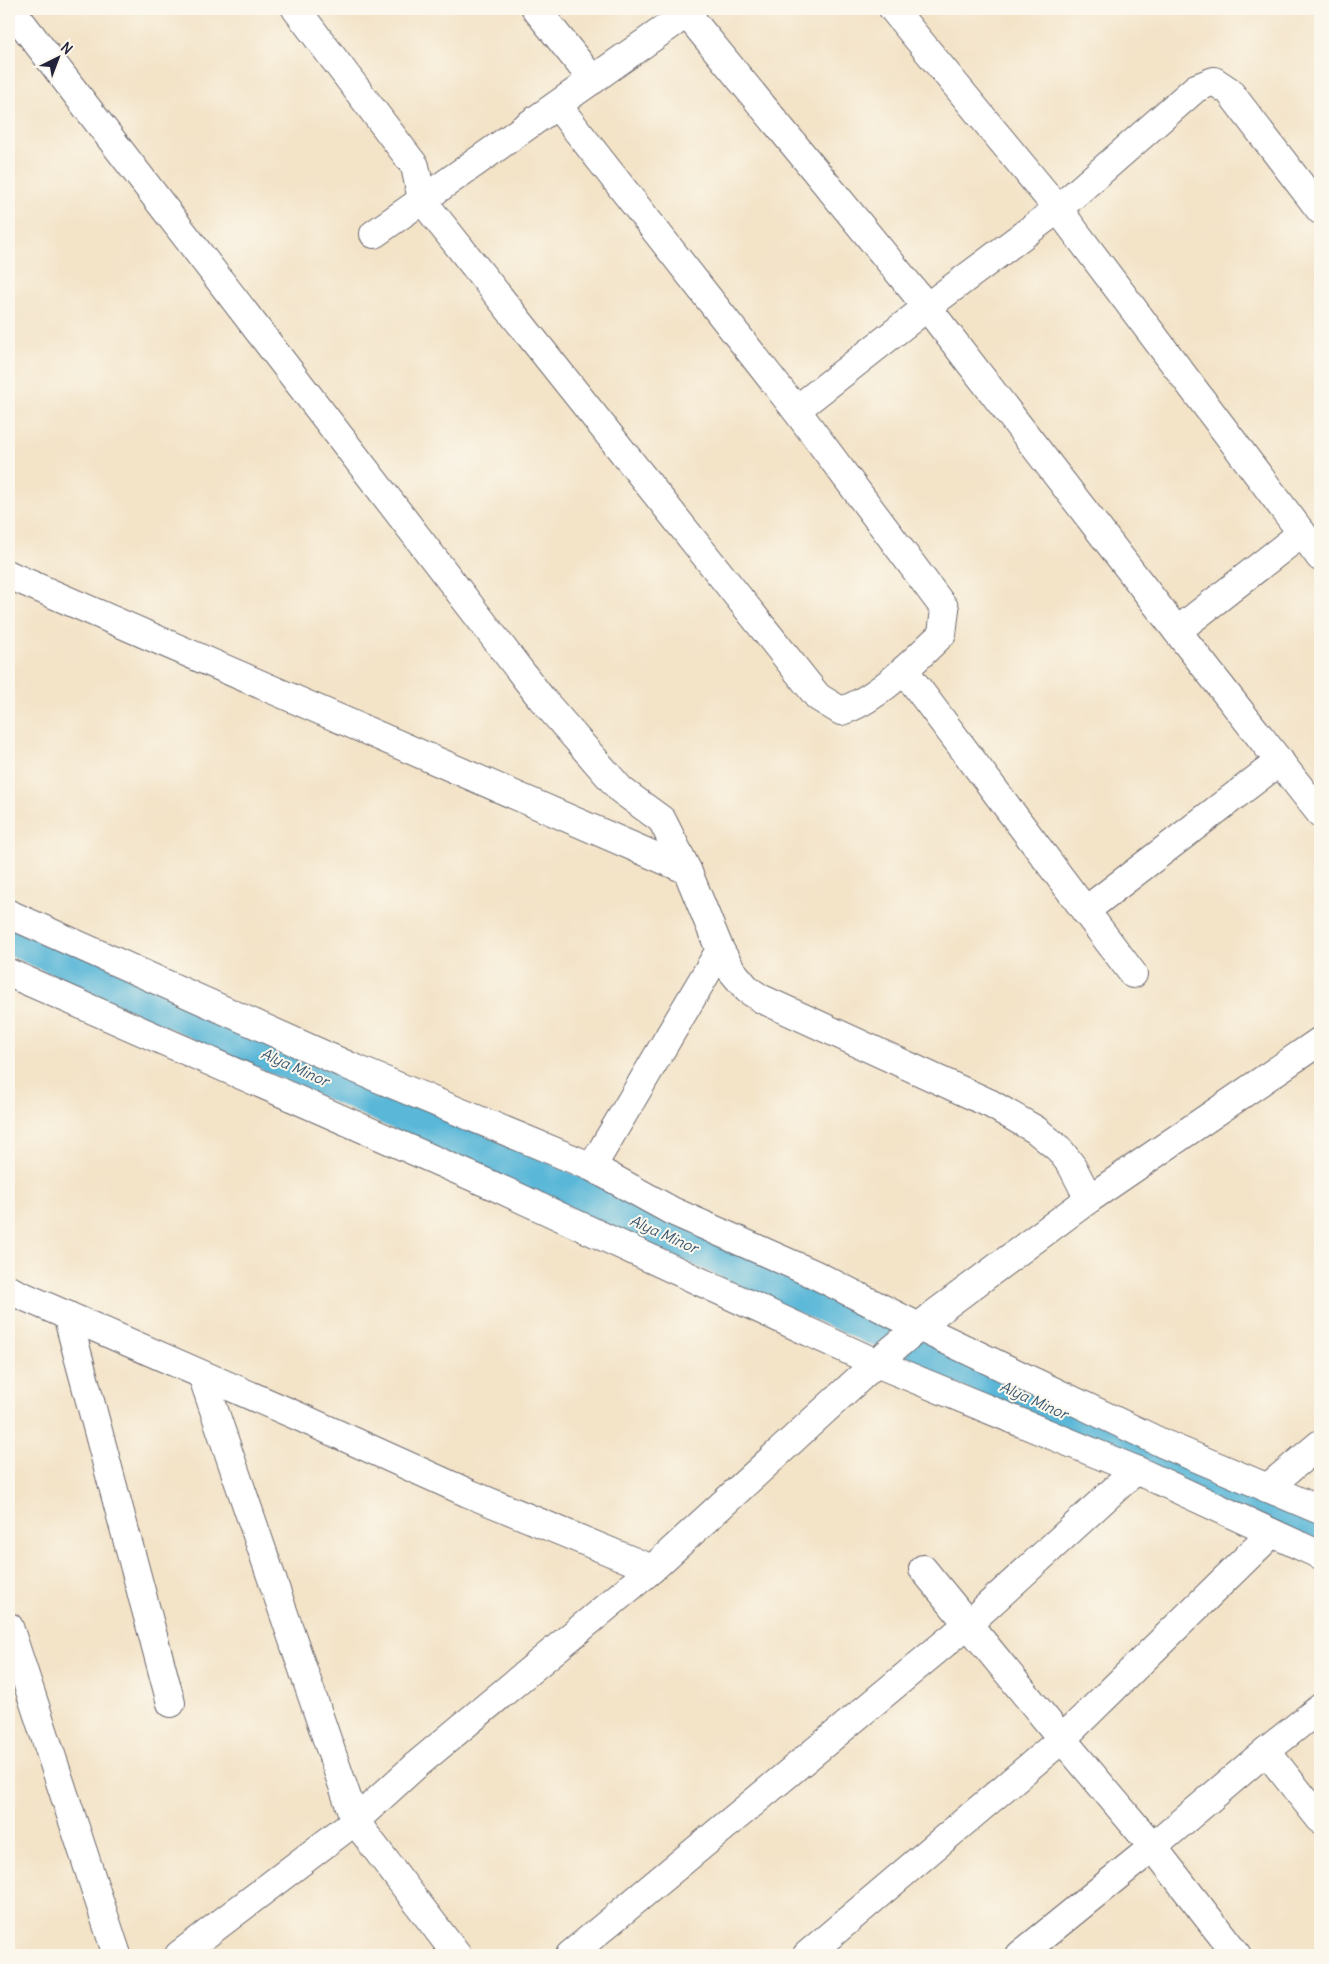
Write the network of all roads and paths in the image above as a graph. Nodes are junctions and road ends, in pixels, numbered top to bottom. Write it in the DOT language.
graph roads {
  1 [pos="11,9"];
  2 [pos="296,9"];
  3 [pos="536,9"];
  4 [pos="893,9"];
  5 [pos="690,11"];
  6 [pos="593,80"];
  7 [pos="557,105"];
  8 [pos="422,200"];
  9 [pos="1058,209"];
  10 [pos="1320,210"];
  11 [pos="374,234"];
  12 [pos="927,307"];
  13 [pos="796,410"];
  14 [pos="1302,533"];
  15 [pos="1320,557"];
  16 [pos="9,575"];
  17 [pos="1177,631"];
  18 [pos="904,670"];
  19 [pos="1280,761"];
  20 [pos="1320,813"];
  21 [pos="687,870"];
  22 [pos="1085,911"];
  23 [pos="9,914"];
  24 [pos="720,950"];
  25 [pos="9,973"];
  26 [pos="1133,974"];
  27 [pos="1320,1041"];
  28 [pos="592,1167"];
  29 [pos="1089,1199"];
  30 [pos="9,1290"];
  31 [pos="67,1315"];
  32 [pos="919,1327"];
  33 [pos="876,1363"];
  34 [pos="202,1374"];
  35 [pos="1320,1444"];
  36 [pos="1136,1470"];
  37 [pos="1267,1488"];
  38 [pos="1320,1510"];
  39 [pos="1272,1534"];
  40 [pos="1320,1555"];
  41 [pos="652,1569"];
  42 [pos="923,1569"];
  43 [pos="968,1624"];
  44 [pos="9,1627"];
  45 [pos="171,1703"];
  46 [pos="1320,1708"];
  47 [pos="1062,1739"];
  48 [pos="1266,1751"];
  49 [pos="1320,1819"];
  50 [pos="355,1821"];
  51 [pos="1153,1847"];
  52 [pos="117,1955"];
  53 [pos="179,1955"];
  54 [pos="457,1955"];
  55 [pos="570,1955"];
  56 [pos="808,1955"];
  57 [pos="1020,1955"];
  58 [pos="1237,1955"];
  1 -- 21 [label="street"];
  2 -- 8 [label="street"];
  3 -- 6 [label="street"];
  4 -- 9 [label="street"];
  5 -- 6 [label="street"];
  5 -- 12 [label="street"];
  6 -- 7 [label="street"];
  7 -- 8 [label="street"];
  7 -- 13 [label="street"];
  8 -- 11 [label="street"];
  8 -- 18 [label="street"];
  9 -- 10 [label="street"];
  9 -- 12 [label="street"];
  9 -- 14 [label="street"];
  12 -- 13 [label="street"];
  12 -- 17 [label="street"];
  13 -- 18 [label="street"];
  14 -- 15 [label="street"];
  14 -- 17 [label="street"];
  16 -- 21 [label="street"];
  17 -- 19 [label="street"];
  18 -- 22 [label="street"];
  19 -- 20 [label="street"];
  19 -- 22 [label="street"];
  21 -- 24 [label="street"];
  22 -- 26 [label="street"];
  23 -- 28 [label="street"];
  24 -- 28 [label="street"];
  24 -- 29 [label="street"];
  25 -- 33 [label="street"];
  27 -- 29 [label="street"];
  28 -- 32 [label="street"];
  29 -- 32 [label="street"];
  30 -- 31 [label="street"];
  31 -- 34 [label="street"];
  31 -- 45 [label="street"];
  32 -- 33 [label="street"];
  32 -- 37 [label="street"];
  33 -- 36 [label="street"];
  33 -- 41 [label="street"];
  34 -- 41 [label="street"];
  34 -- 50 [label="street"];
  35 -- 37 [label="street"];
  36 -- 39 [label="street"];
  36 -- 43 [label="street"];
  37 -- 38 [label="street"];
  39 -- 40 [label="street"];
  39 -- 47 [label="street"];
  41 -- 50 [label="street"];
  42 -- 43 [label="street"];
  43 -- 47 [label="street"];
  43 -- 55 [label="street"];
  44 -- 52 [label="street"];
  46 -- 48 [label="street"];
  47 -- 51 [label="street"];
  47 -- 56 [label="street"];
  48 -- 49 [label="street"];
  48 -- 51 [label="street"];
  50 -- 53 [label="street"];
  50 -- 54 [label="street"];
  51 -- 57 [label="street"];
  51 -- 58 [label="street"];
}
